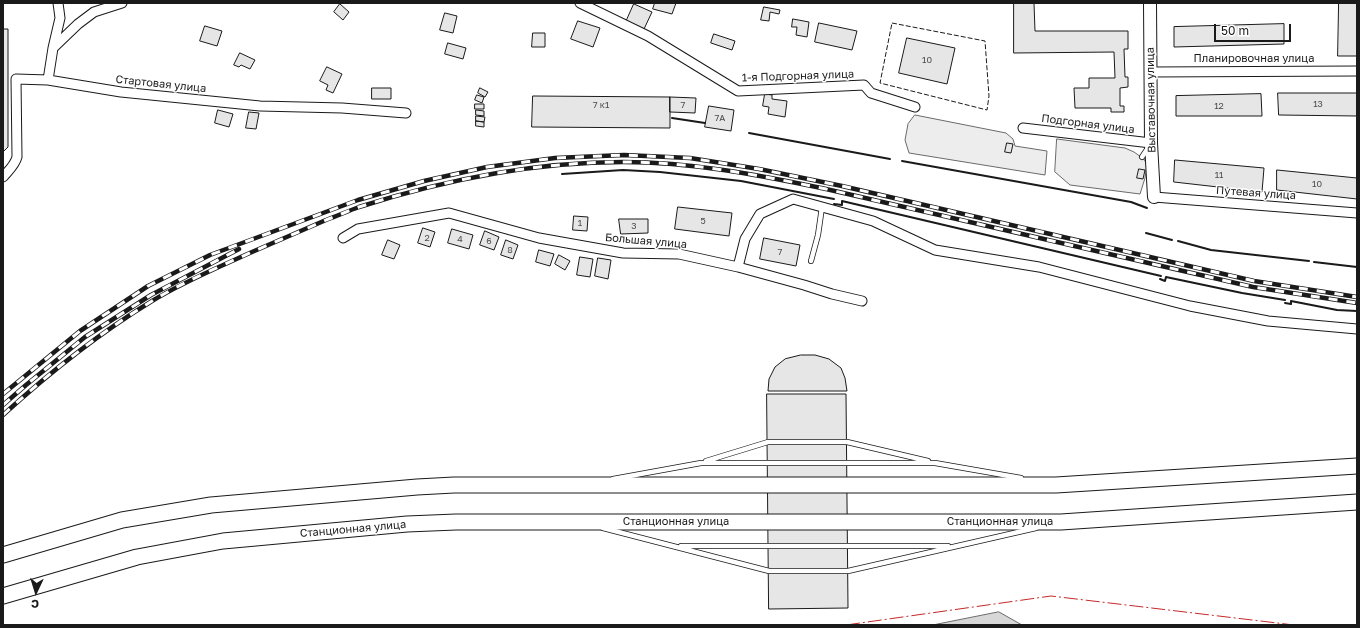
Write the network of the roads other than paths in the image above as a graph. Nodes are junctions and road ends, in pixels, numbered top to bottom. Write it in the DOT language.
graph roads {
  1 [pos="58,3"];
  2 [pos="122,3"];
  3 [pos="580,3"];
  4 [pos="1150,3"];
  5 [pos="54,48"];
  6 [pos="1357,71"];
  7 [pos="1151,72"];
  8 [pos="48,80"];
  9 [pos="915,108"];
  10 [pos="406,113"];
  11 [pos="1023,128"];
  12 [pos="1151,143"];
  13 [pos="1142,157"];
  14 [pos="3,177"];
  15 [pos="1154,197"];
  16 [pos="822,207"];
  17 [pos="1357,213"];
  18 [pos="343,238"];
  19 [pos="811,261"];
  20 [pos="738,267"];
  21 [pos="862,301"];
  22 [pos="1357,329"];
  23 [pos="701,463"];
  24 [pos="935,463"];
  25 [pos="1357,466"];
  26 [pos="577,485"];
  27 [pos="1056,485"];
  28 [pos="1357,502"];
  29 [pos="578,522"];
  30 [pos="1061,522"];
  31 [pos="674,546"];
  32 [pos="957,546"];
  33 [pos="3,555"];
  34 [pos="3,596"];
  1 -- 5 [label="street"];
  2 -- 5 [label="street"];
  3 -- 9 [label="street, 1-я Подгорная улица"];
  4 -- 7 [label="street, Выставочная улица"];
  5 -- 8 [label="street"];
  6 -- 7 [label="street, Планировочная улица"];
  7 -- 12 [label="street, Выставочная улица"];
  8 -- 10 [label="street, Стартовая улица"];
  8 -- 14 [label="street, Стартовая улица"];
  11 -- 12 [label="street, Подгорная улица"];
  12 -- 13 [label="lane"];
  12 -- 15 [label="street, Выставочная улица"];
  15 -- 17 [label="street, Путевая улица"];
  16 -- 19 [label="lane"];
  16 -- 20 [label="street"];
  16 -- 22 [label="street"];
  18 -- 20 [label="street, Большая улица"];
  20 -- 21 [label="street, Большая улица"];
  23 -- 24 [label="lane"];
  23 -- 24 [label="lane"];
  23 -- 26 [label="lane"];
  24 -- 27 [label="lane"];
  25 -- 27 [label="main road"];
  26 -- 27 [label="main road"];
  26 -- 33 [label="main road"];
  28 -- 30 [label="main road, Станционная улица"];
  29 -- 30 [label="main road, Станционная улица"];
  29 -- 31 [label="lane"];
  29 -- 34 [label="main road, Станционная улица"];
  30 -- 32 [label="lane"];
  31 -- 32 [label="lane"];
  31 -- 32 [label="lane"];
}
